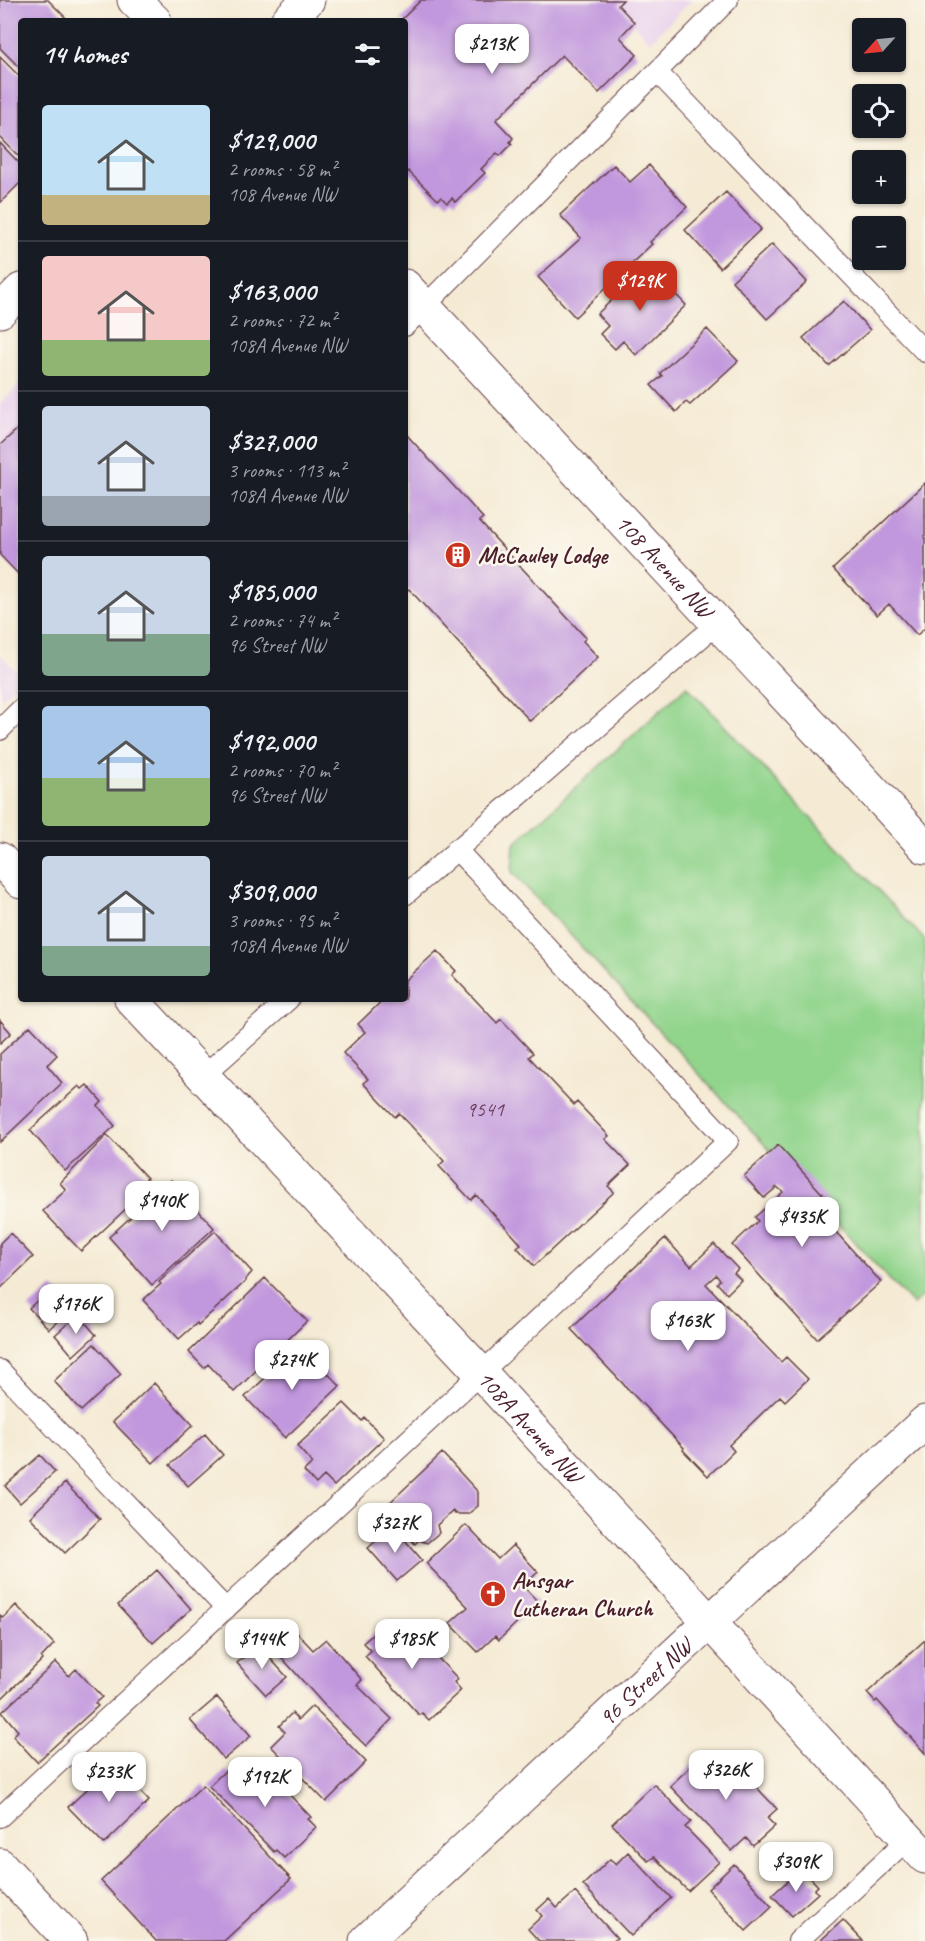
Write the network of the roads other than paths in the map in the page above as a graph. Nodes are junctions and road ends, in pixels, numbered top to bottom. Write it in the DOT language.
graph roads {
  1 [pos="134,0"];
  2 [pos="308,0"];
  3 [pos="728,0"];
  4 [pos="152,18"];
  5 [pos="290,18"];
  6 [pos="657,72"];
  7 [pos="18,293"];
  8 [pos="411,306"];
  9 [pos="0,311"];
  10 [pos="925,352"];
  11 [pos="718,623"];
  12 [pos="18,712"];
  13 [pos="0,730"];
  14 [pos="925,847"];
  15 [pos="456,849"];
  16 [pos="0,859"];
  17 [pos="18,879"];
  18 [pos="408,892"];
  19 [pos="134,1002"];
  20 [pos="286,1002"];
  21 [pos="203,1076"];
  22 [pos="0,1370"];
  23 [pos="481,1373"];
  24 [pos="925,1422"];
  25 [pos="226,1609"];
  26 [pos="711,1622"];
  27 [pos="0,1817"];
  28 [pos="917,1848"];
  29 [pos="0,1865"];
  30 [pos="71,1941"];
  31 [pos="366,1941"];
  32 [pos="798,1941"];
  1 -- 4 [label="street"];
  2 -- 5 [label="street"];
  3 -- 6 [label="lane"];
  6 -- 8 [label="lane"];
  6 -- 10 [label="lane"];
  7 -- 9 [label="street"];
  8 -- 11 [label="street, 108 Avenue NW"];
  11 -- 14 [label="street, 108 Avenue NW"];
  11 -- 15 [label="lane"];
  12 -- 13 [label="lane"];
  15 -- 18 [label="lane"];
  15 -- 23 [label="lane"];
  16 -- 17 [label="street"];
  19 -- 21 [label="street, 108A Avenue NW"];
  20 -- 21 [label="lane"];
  21 -- 23 [label="street, 108A Avenue NW"];
  22 -- 25 [label="lane"];
  23 -- 25 [label="lane"];
  23 -- 26 [label="street, 108A Avenue NW"];
  24 -- 26 [label="street, 96 Street NW"];
  25 -- 27 [label="lane"];
  26 -- 28 [label="street, 108A Avenue NW"];
  26 -- 31 [label="street, 96 Street NW"];
  28 -- 32 [label="lane"];
  29 -- 30 [label="street"];
}
